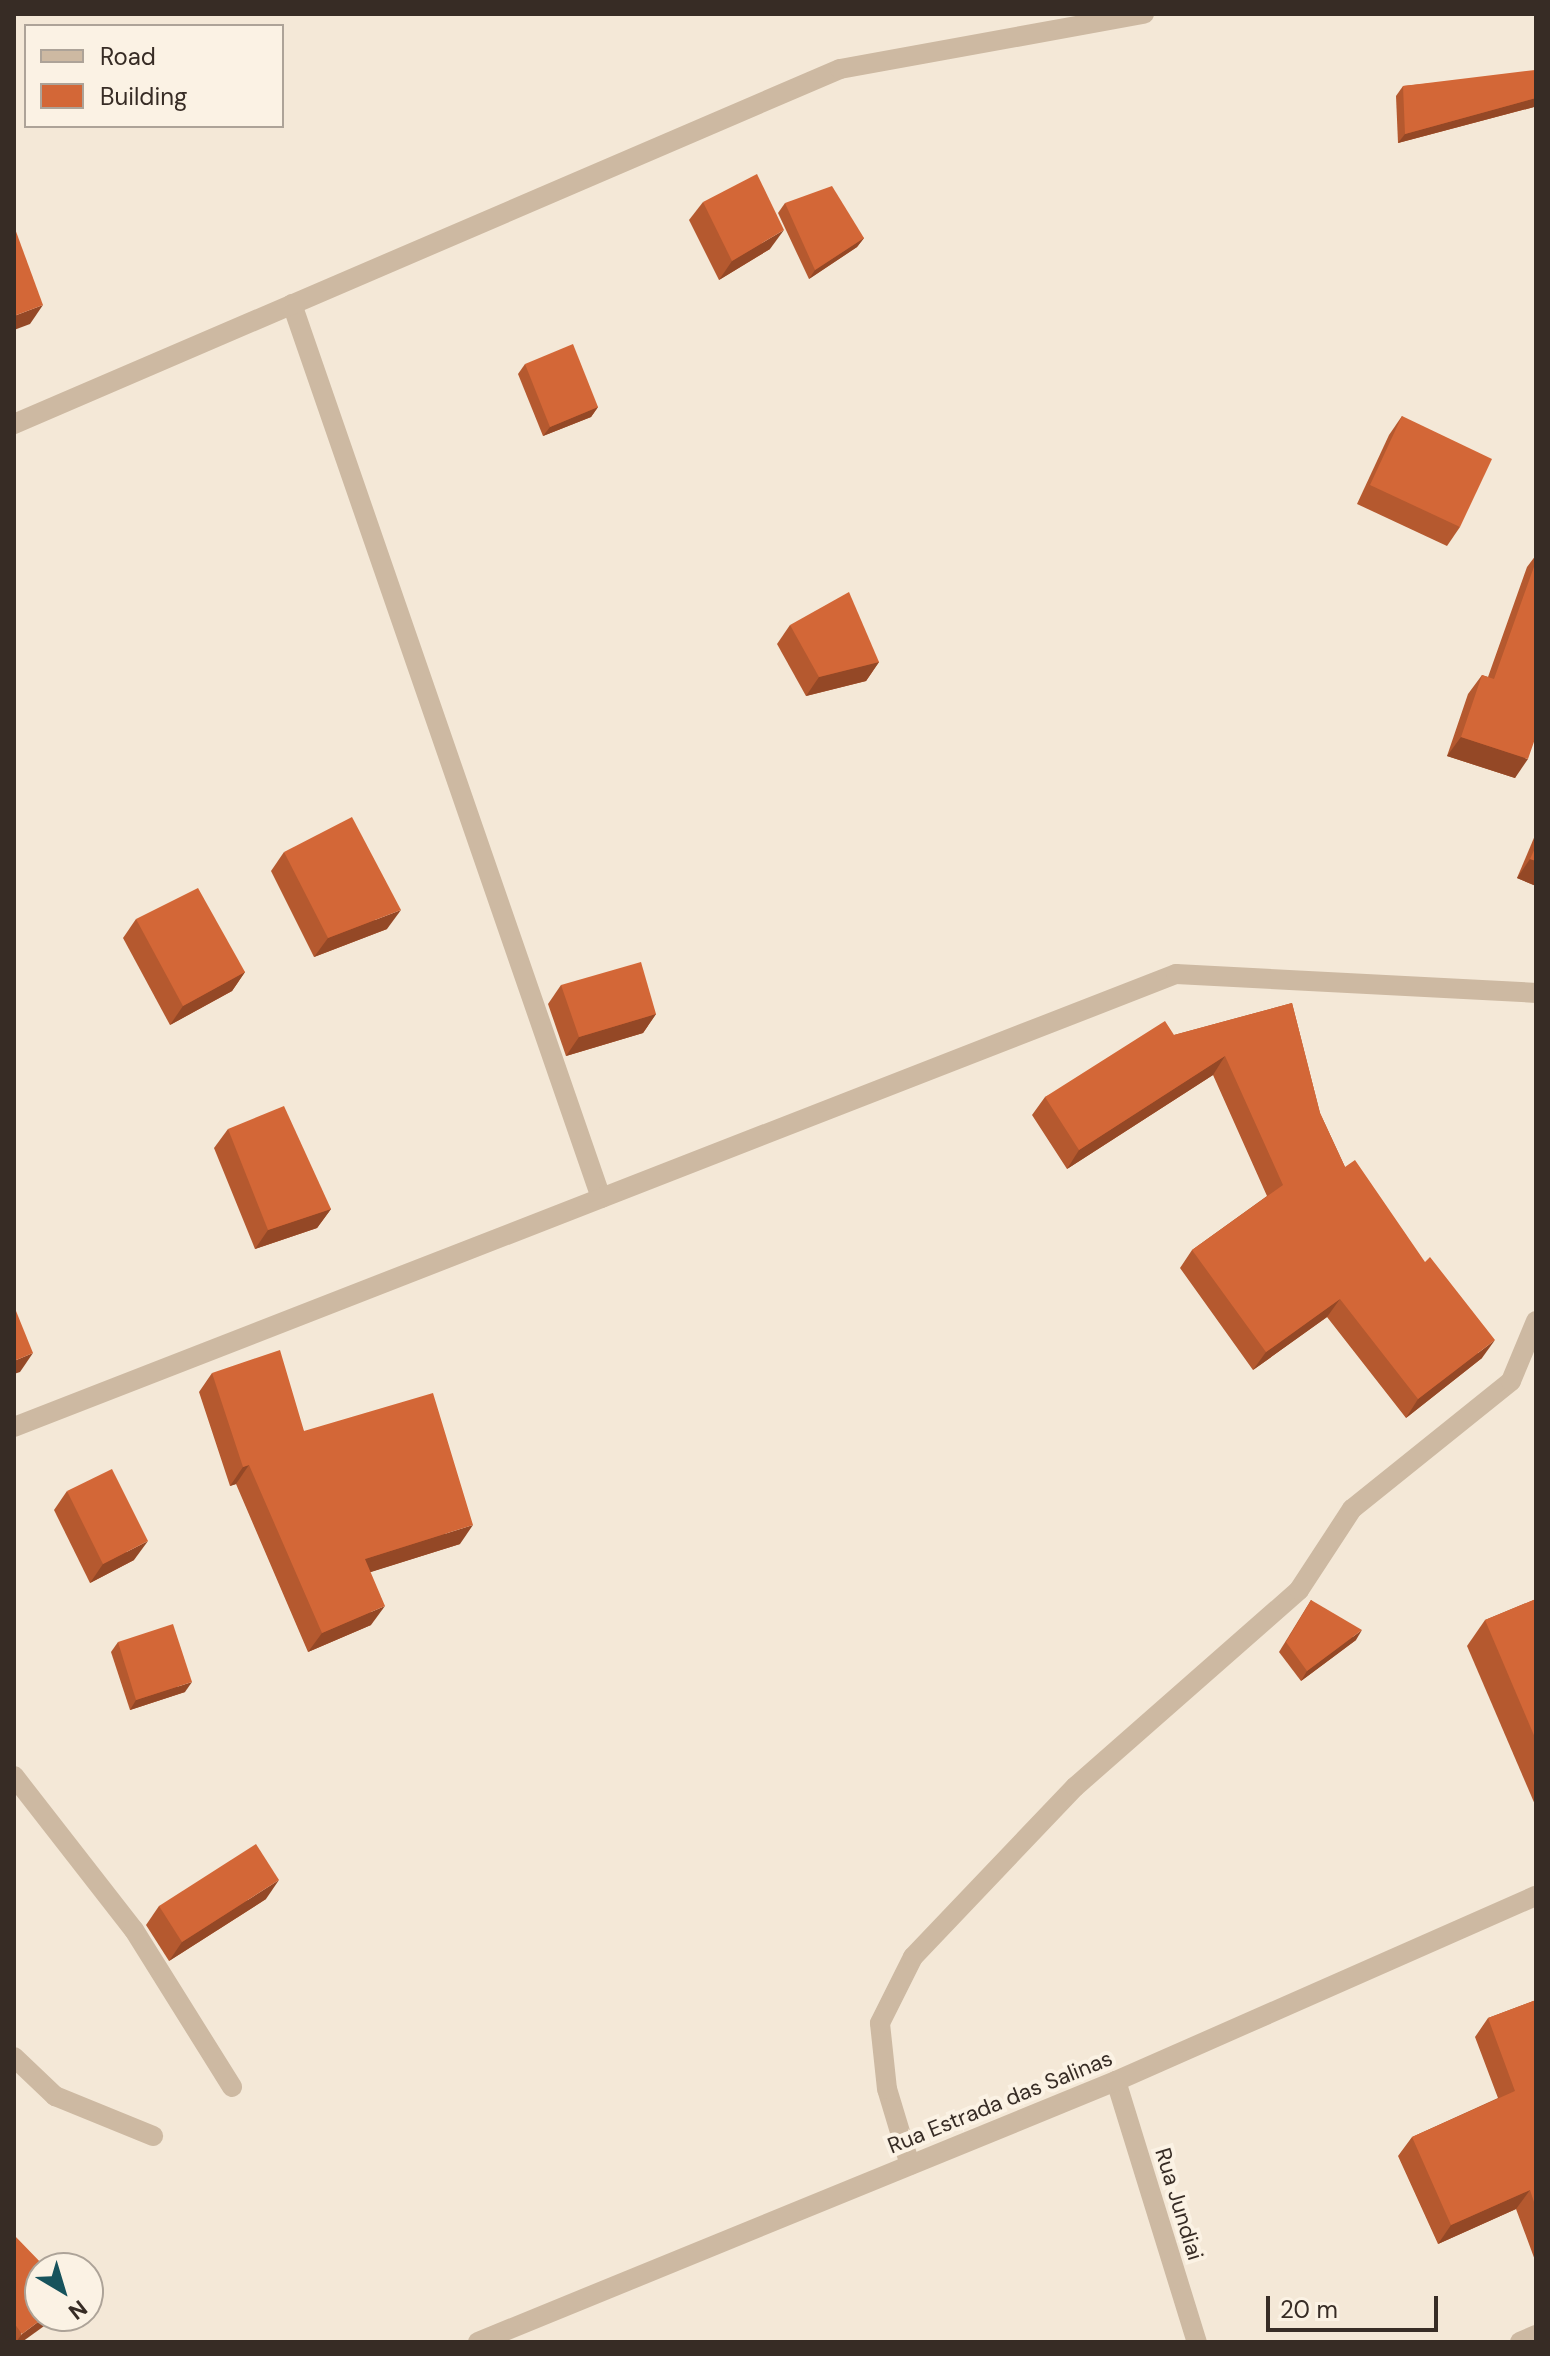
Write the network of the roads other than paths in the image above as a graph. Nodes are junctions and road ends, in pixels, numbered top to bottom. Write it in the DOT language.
graph roads {
  1 [pos="1144,14"];
  2 [pos="292,304"];
  3 [pos="14,424"];
  4 [pos="1536,993"];
  5 [pos="601,1198"];
  6 [pos="1536,1321"];
  7 [pos="14,1427"];
  8 [pos="14,1776"];
  9 [pos="1536,1896"];
  10 [pos="14,2057"];
  11 [pos="1116,2081"];
  12 [pos="232,2087"];
  13 [pos="153,2136"];
  14 [pos="910,2165"];
  15 [pos="1536,2335"];
  16 [pos="478,2342"];
  17 [pos="1197,2342"];
  18 [pos="1520,2342"];
  1 -- 2 [label="street"];
  2 -- 3 [label="street"];
  2 -- 5 [label="street"];
  4 -- 5 [label="street"];
  5 -- 7 [label="street"];
  6 -- 14 [label="street"];
  8 -- 12 [label="street"];
  9 -- 11 [label="street, Rua Estrada das Salinas"];
  10 -- 13 [label="street"];
  11 -- 14 [label="street, Rua Estrada das Salinas"];
  11 -- 17 [label="street, Rua Jundiai"];
  14 -- 16 [label="street, Rua Estrada das Salinas"];
  15 -- 18 [label="street"];
}
